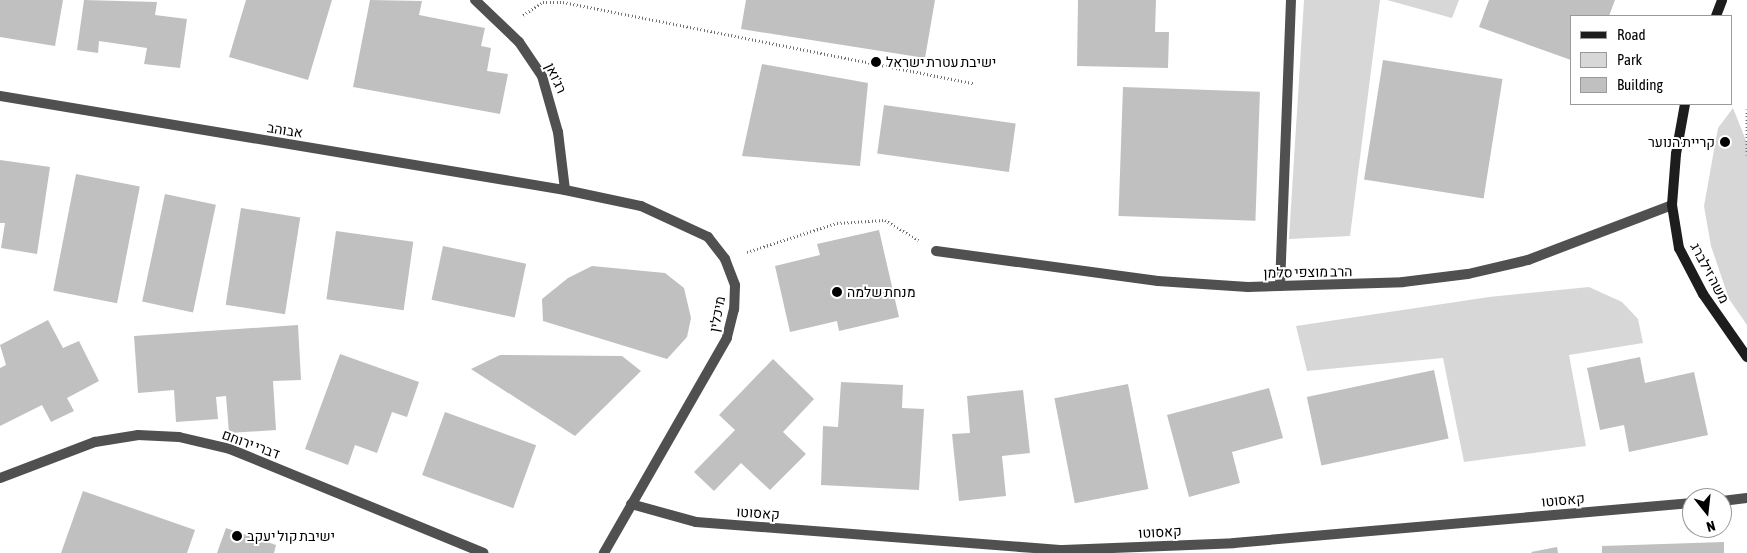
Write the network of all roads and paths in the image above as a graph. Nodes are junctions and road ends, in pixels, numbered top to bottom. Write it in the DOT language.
graph roads {
  1 [pos="475,0"];
  2 [pos="1291,0"];
  3 [pos="1722,0"];
  4 [pos="1716,15"];
  5 [pos="506,30"];
  6 [pos="973,83"];
  7 [pos="0,96"];
  8 [pos="1685,105"];
  9 [pos="1747,110"];
  10 [pos="1747,155"];
  11 [pos="565,190"];
  12 [pos="1672,205"];
  13 [pos="936,251"];
  14 [pos="726,259"];
  15 [pos="1280,286"];
  16 [pos="1747,357"];
  17 [pos="0,478"];
  18 [pos="1747,498"];
  19 [pos="1732,499"];
  20 [pos="631,504"];
  21 [pos="1682,504"];
  22 [pos="484,553"];
  23 [pos="604,553"];
  1 -- 5 [label="street, רג'ואן"];
  2 -- 15 [label="street"];
  3 -- 4 [label="street"];
  5 -- 6 [label="path"];
  5 -- 11 [label="street, רג'ואן"];
  7 -- 11 [label="street, אבוהב"];
  8 -- 12 [label="street, משה זילברג"];
  9 -- 10 [label="path"];
  11 -- 14 [label="street, מיכלין"];
  12 -- 15 [label="street, הרב מוצפי סלמן"];
  12 -- 16 [label="street, משה זילברג"];
  13 -- 14 [label="path"];
  13 -- 15 [label="street, הרב מוצפי סלמן"];
  14 -- 20 [label="street, מיכלין"];
  17 -- 22 [label="street, דברי ירוחם"];
  18 -- 19 [label="street"];
  20 -- 21 [label="street, קאסוטו"];
  20 -- 23 [label="street, מיכלין"];
}
